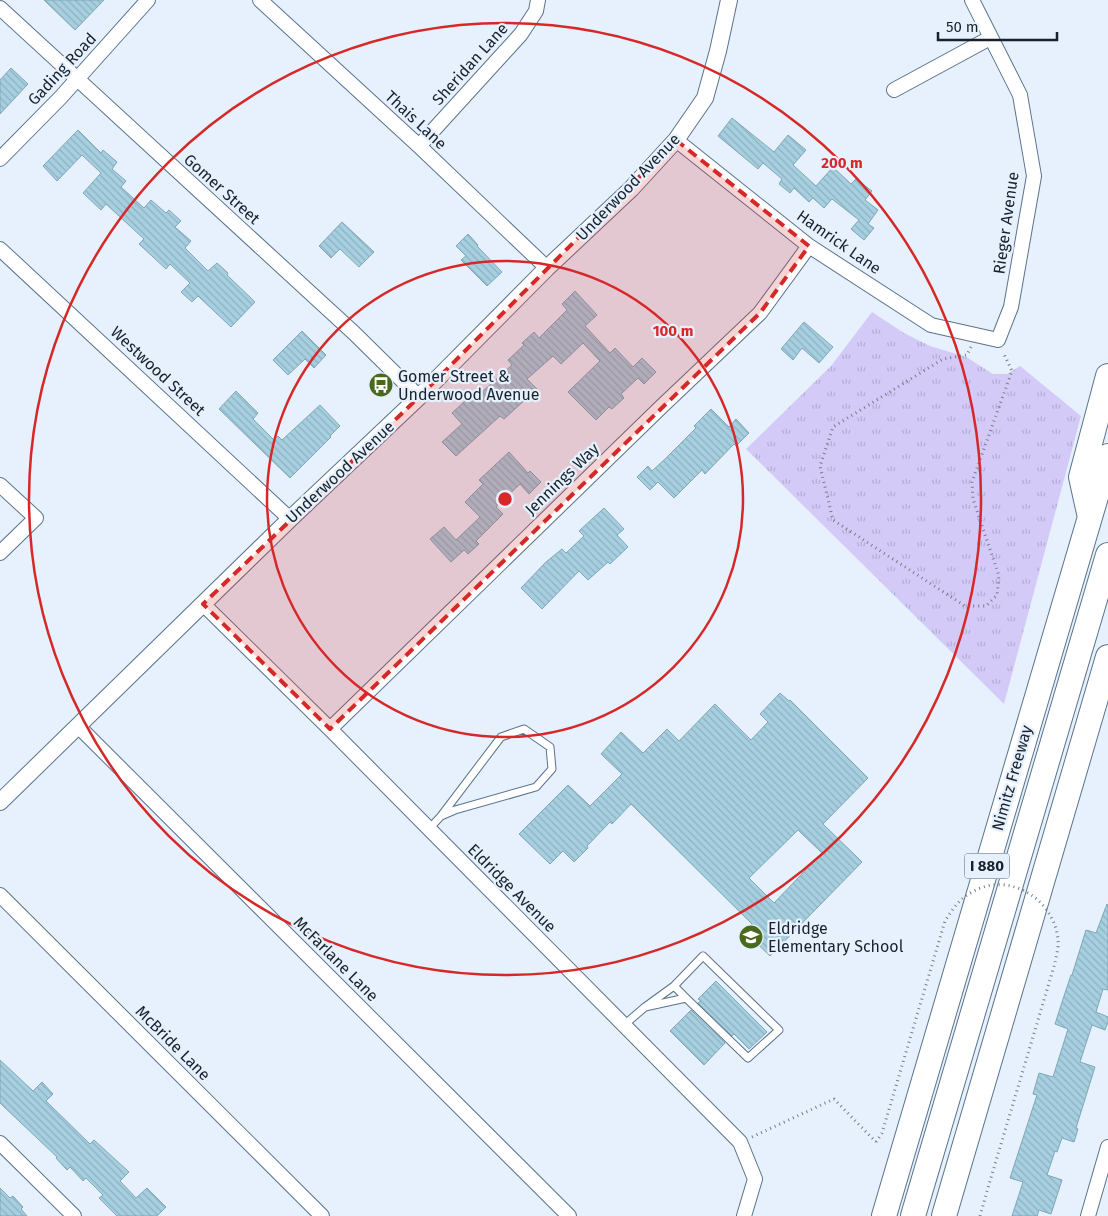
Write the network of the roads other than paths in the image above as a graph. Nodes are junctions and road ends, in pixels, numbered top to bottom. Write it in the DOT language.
graph roads {
  1 [pos="148,0"];
  2 [pos="260,0"];
  3 [pos="538,0"];
  4 [pos="729,0"];
  5 [pos="972,0"];
  6 [pos="0,8"];
  7 [pos="990,38"];
  8 [pos="77,79"];
  9 [pos="894,90"];
  10 [pos="676,140"];
  11 [pos="419,146"];
  12 [pos="0,159"];
  13 [pos="809,246"];
  14 [pos="0,250"];
  15 [pos="547,268"];
  16 [pos="998,340"];
  17 [pos="1108,376"];
  18 [pos="419,398"];
  19 [pos="1108,456"];
  20 [pos="0,484"];
  21 [pos="1089,516"];
  22 [pos="290,518"];
  23 [pos="0,553"];
  24 [pos="1108,555"];
  25 [pos="203,604"];
  26 [pos="1108,657"];
  27 [pos="1108,696"];
  28 [pos="78,726"];
  29 [pos="1087,727"];
  30 [pos="330,729"];
  31 [pos="0,802"];
  32 [pos="441,816"];
  33 [pos="429,829"];
  34 [pos="0,895"];
  35 [pos="674,986"];
  36 [pos="686,998"];
  37 [pos="645,1007"];
  38 [pos="624,1025"];
  39 [pos="0,1143"];
  40 [pos="1108,1147"];
  41 [pos="74,1216"];
  42 [pos="322,1216"];
  43 [pos="569,1216"];
  44 [pos="744,1216"];
  45 [pos="884,1216"];
  46 [pos="913,1216"];
  47 [pos="944,1216"];
  48 [pos="1088,1216"];
  1 -- 8 [label="street, Gading Road"];
  2 -- 11 [label="street, Thais Lane"];
  3 -- 11 [label="street, Sheridan Lane"];
  4 -- 10 [label="street, Underwood Avenue"];
  5 -- 7 [label="street, Rieger Avenue"];
  6 -- 8 [label="street, Gomer Street"];
  7 -- 9 [label="street"];
  7 -- 16 [label="street, Rieger Avenue"];
  8 -- 12 [label="street, Gading Road"];
  8 -- 18 [label="street, Gomer Street"];
  10 -- 13 [label="street, Hamrick Lane"];
  10 -- 15 [label="street, Underwood Avenue"];
  11 -- 15 [label="street, Thais Lane"];
  13 -- 16 [label="street, Hamrick Lane"];
  13 -- 30 [label="street, Jennings Way"];
  14 -- 22 [label="street, Westwood Street"];
  15 -- 18 [label="street, Underwood Avenue"];
  17 -- 21 [label="highway"];
  18 -- 22 [label="street, Underwood Avenue"];
  19 -- 21 [label="highway, Nimitz Freeway / I 880"];
  20 -- 23 [label="street"];
  21 -- 45 [label="highway, Nimitz Freeway / I 880"];
  22 -- 25 [label="street, Underwood Avenue"];
  24 -- 46 [label="highway, I 880"];
  25 -- 28 [label="street, Underwood Avenue"];
  25 -- 30 [label="street, Eldridge Avenue"];
  26 -- 29 [label="highway"];
  27 -- 29 [label="highway"];
  28 -- 31 [label="street, Underwood Avenue"];
  28 -- 43 [label="street, McFarlane Lane"];
  29 -- 47 [label="highway"];
  30 -- 33 [label="street, Eldridge Avenue"];
  32 -- 32 [label="lane"];
  32 -- 33 [label="lane"];
  33 -- 38 [label="street, Eldridge Avenue"];
  34 -- 42 [label="street, McBride Lane"];
  35 -- 36 [label="lane"];
  35 -- 36 [label="lane"];
  35 -- 37 [label="lane"];
  36 -- 37 [label="lane"];
  37 -- 38 [label="lane"];
  38 -- 44 [label="street, Eldridge Avenue"];
  39 -- 41 [label="street"];
  40 -- 48 [label="street"];
}
